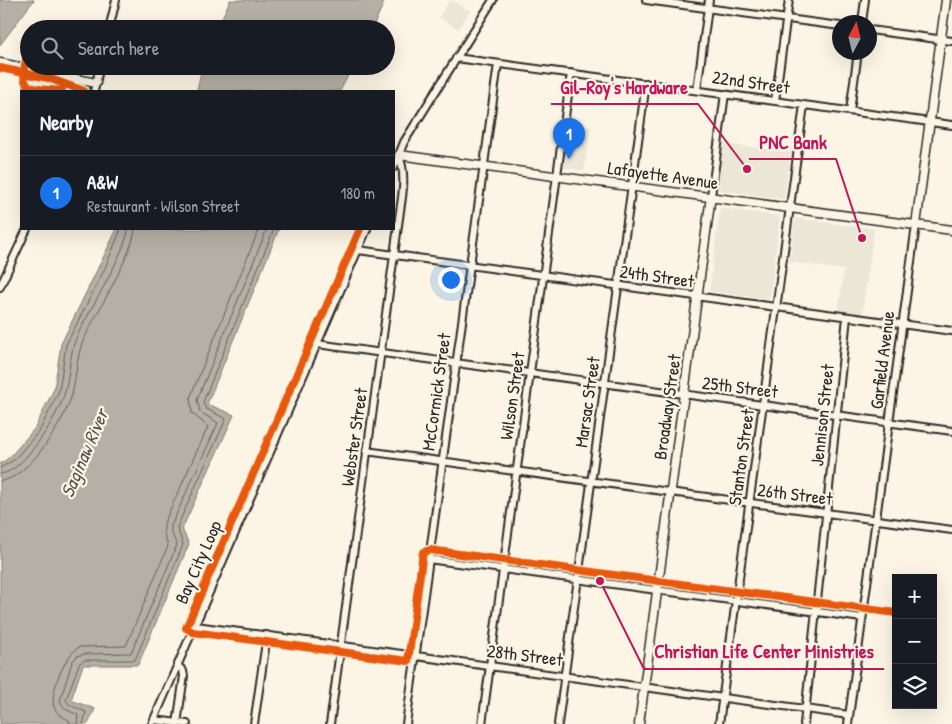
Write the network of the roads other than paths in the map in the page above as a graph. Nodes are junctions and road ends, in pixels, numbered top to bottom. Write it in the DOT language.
graph roads {
  1 [pos="116,0"];
  2 [pos="493,0"];
  3 [pos="646,0"];
  4 [pos="709,0"];
  5 [pos="789,0"];
  6 [pos="865,0"];
  7 [pos="946,0"];
  8 [pos="708,8"];
  9 [pos="863,15"];
  10 [pos="787,18"];
  11 [pos="110,20"];
  12 [pos="832,25"];
  13 [pos="877,31"];
  14 [pos="941,40"];
  15 [pos="952,42"];
  16 [pos="456,58"];
  17 [pos="857,60"];
  18 [pos="0,63"];
  19 [pos="498,64"];
  20 [pos="20,68"];
  21 [pos="571,73"];
  22 [pos="51,75"];
  23 [pos="646,83"];
  24 [pos="95,87"];
  25 [pos="697,90"];
  26 [pos="725,94"];
  27 [pos="775,101"];
  28 [pos="804,105"];
  29 [pos="850,111"];
  30 [pos="929,122"];
  31 [pos="952,125"];
  32 [pos="399,155"];
  33 [pos="395,165"];
  34 [pos="484,166"];
  35 [pos="558,176"];
  36 [pos="632,185"];
  37 [pos="712,196"];
  38 [pos="790,207"];
  39 [pos="916,224"];
  40 [pos="27,230"];
  41 [pos="367,230"];
  42 [pos="952,230"];
  43 [pos="358,250"];
  44 [pos="394,255"];
  45 [pos="469,266"];
  46 [pos="544,276"];
  47 [pos="618,286"];
  48 [pos="0,287"];
  49 [pos="698,297"];
  50 [pos="776,308"];
  51 [pos="847,317"];
  52 [pos="901,324"];
  53 [pos="952,332"];
  54 [pos="317,344"];
  55 [pos="380,353"];
  56 [pos="456,363"];
  57 [pos="530,373"];
  58 [pos="605,383"];
  59 [pos="684,395"];
  60 [pos="763,405"];
  61 [pos="837,415"];
  62 [pos="889,422"];
  63 [pos="952,431"];
  64 [pos="366,451"];
  65 [pos="442,461"];
  66 [pos="517,472"];
  67 [pos="592,482"];
  68 [pos="671,493"];
  69 [pos="749,503"];
  70 [pos="827,513"];
  71 [pos="875,520"];
  72 [pos="952,530"];
  73 [pos="428,559"];
  74 [pos="504,569"];
  75 [pos="579,579"];
  76 [pos="658,590"];
  77 [pos="736,600"];
  78 [pos="817,611"];
  79 [pos="862,618"];
  80 [pos="196,626"];
  81 [pos="267,635"];
  82 [pos="341,646"];
  83 [pos="415,656"];
  84 [pos="178,666"];
  85 [pos="490,666"];
  86 [pos="564,675"];
  87 [pos="644,687"];
  88 [pos="723,696"];
  89 [pos="806,708"];
  90 [pos="849,715"];
  91 [pos="153,722"];
  92 [pos="177,724"];
  93 [pos="187,724"];
  94 [pos="254,724"];
  95 [pos="330,724"];
  96 [pos="406,724"];
  97 [pos="482,724"];
  98 [pos="558,724"];
  99 [pos="639,724"];
  100 [pos="719,724"];
  101 [pos="804,724"];
  102 [pos="848,724"];
  1 -- 11 [label="street"];
  2 -- 16 [label="street"];
  3 -- 8 [label="street"];
  4 -- 8 [label="street"];
  5 -- 10 [label="street"];
  6 -- 9 [label="street"];
  7 -- 14 [label="main road, Garfield Avenue"];
  8 -- 10 [label="street"];
  8 -- 25 [label="street"];
  10 -- 12 [label="street"];
  10 -- 27 [label="street"];
  13 -- 14 [label="street"];
  14 -- 15 [label="street"];
  14 -- 30 [label="main road, Garfield Avenue"];
  16 -- 19 [label="street, 22nd Street"];
  16 -- 32 [label="street"];
  17 -- 29 [label="street"];
  18 -- 20 [label="main road"];
  19 -- 21 [label="street, 22nd Street"];
  19 -- 34 [label="street, McCormick Street"];
  21 -- 23 [label="street, 22nd Street"];
  21 -- 35 [label="street, Wilson Street"];
  22 -- 24 [label="main road"];
  23 -- 25 [label="street, 22nd Street"];
  23 -- 36 [label="street, Marsac Street"];
  25 -- 26 [label="street, 22nd Street"];
  26 -- 27 [label="street, 22nd Street"];
  26 -- 37 [label="street, Broadway Street"];
  27 -- 28 [label="street, 22nd Street"];
  28 -- 29 [label="street, 22nd Street"];
  28 -- 38 [label="street, Stanton Street"];
  29 -- 30 [label="street, 22nd Street"];
  30 -- 31 [label="street, 22nd Street"];
  30 -- 39 [label="main road, Garfield Avenue"];
  32 -- 33 [label="street"];
  32 -- 34 [label="main road, Lafayette Avenue"];
  32 -- 44 [label="street, Webster Street"];
  34 -- 35 [label="main road, Lafayette Avenue"];
  34 -- 45 [label="street, McCormick Street"];
  35 -- 36 [label="main road, Lafayette Avenue"];
  35 -- 46 [label="street, Wilson Street"];
  36 -- 37 [label="main road, Lafayette Avenue"];
  36 -- 47 [label="street, Marsac Street"];
  37 -- 38 [label="main road, Lafayette Avenue"];
  37 -- 49 [label="main road, Broadway Street"];
  38 -- 39 [label="main road, Lafayette Avenue"];
  38 -- 50 [label="street, Stanton Street"];
  39 -- 42 [label="main road, Lafayette Avenue"];
  39 -- 52 [label="street, Garfield Avenue"];
  40 -- 48 [label="street"];
  41 -- 43 [label="street"];
  43 -- 44 [label="street, 24th Street"];
  43 -- 54 [label="street"];
  44 -- 45 [label="street, 24th Street"];
  44 -- 55 [label="street, Webster Street"];
  45 -- 46 [label="street, 24th Street"];
  45 -- 56 [label="street, McCormick Street"];
  46 -- 47 [label="street, 24th Street"];
  46 -- 57 [label="street, Wilson Street"];
  47 -- 49 [label="street, 24th Street"];
  47 -- 58 [label="street, Marsac Street"];
  49 -- 50 [label="street, 24th Street"];
  49 -- 59 [label="main road, Broadway Street"];
  50 -- 51 [label="street, 24th Street"];
  50 -- 60 [label="street, Stanton Street"];
  51 -- 52 [label="street, 24th Street"];
  51 -- 61 [label="street, Jennison Street"];
  52 -- 53 [label="street, 24th Street"];
  52 -- 62 [label="street, Garfield Avenue"];
  54 -- 55 [label="street, 25th Street"];
  54 -- 80 [label="street"];
  55 -- 56 [label="street, 25th Street"];
  55 -- 64 [label="street, Webster Street"];
  56 -- 57 [label="street, 25th Street"];
  56 -- 65 [label="street, McCormick Street"];
  57 -- 58 [label="street, 25th Street"];
  57 -- 66 [label="street, Wilson Street"];
  58 -- 59 [label="street, 25th Street"];
  58 -- 67 [label="street, Marsac Street"];
  59 -- 60 [label="street, 25th Street"];
  59 -- 68 [label="main road, Broadway Street"];
  60 -- 61 [label="street, 25th Street"];
  60 -- 69 [label="street, Stanton Street"];
  61 -- 62 [label="street, 25th Street"];
  61 -- 70 [label="street, Jennison Street"];
  62 -- 63 [label="street, 25th Street"];
  62 -- 71 [label="street, Garfield Avenue"];
  64 -- 65 [label="street, 26th Street"];
  64 -- 82 [label="street, Webster Street"];
  65 -- 66 [label="street, 26th Street"];
  65 -- 73 [label="street, McCormick Street"];
  66 -- 67 [label="street, 26th Street"];
  66 -- 74 [label="street, Wilson Street"];
  67 -- 68 [label="street, 26th Street"];
  67 -- 75 [label="street, Marsac Street"];
  68 -- 69 [label="street, 26th Street"];
  68 -- 76 [label="main road, Broadway Street"];
  69 -- 70 [label="street, 26th Street"];
  69 -- 77 [label="street, Stanton Street"];
  70 -- 71 [label="street, 26th Street"];
  70 -- 78 [label="street, Jennison Street"];
  71 -- 72 [label="street, 26th Street"];
  71 -- 79 [label="street, Garfield Avenue"];
  73 -- 74 [label="street"];
  73 -- 83 [label="street, McCormick Street"];
  74 -- 75 [label="street"];
  74 -- 85 [label="street, Wilson Street"];
  75 -- 76 [label="street"];
  75 -- 86 [label="street, Marsac Street"];
  76 -- 77 [label="street"];
  76 -- 87 [label="main road, Broadway Street"];
  77 -- 78 [label="street"];
  77 -- 88 [label="street, Stanton Street"];
  78 -- 79 [label="street"];
  78 -- 89 [label="street, Jennison Street"];
  79 -- 90 [label="street, Garfield Avenue"];
  80 -- 81 [label="street, 28th Street"];
  80 -- 84 [label="street"];
  81 -- 82 [label="street, 28th Street"];
  81 -- 94 [label="street"];
  82 -- 83 [label="street, 28th Street"];
  82 -- 95 [label="street, Webster Street"];
  83 -- 85 [label="street, 28th Street"];
  83 -- 96 [label="street, McCormick Street"];
  84 -- 91 [label="street"];
  84 -- 92 [label="street"];
  85 -- 86 [label="street, 28th Street"];
  85 -- 97 [label="street, Wilson Street"];
  86 -- 87 [label="street, 28th Street"];
  86 -- 98 [label="street, Marsac Street"];
  87 -- 88 [label="street, 28th Street"];
  87 -- 99 [label="main road, Broadway Street"];
  88 -- 89 [label="street, 28th Street"];
  88 -- 100 [label="street, Stanton Street"];
  89 -- 90 [label="street, 28th Street"];
  89 -- 101 [label="street, Jennison Street"];
  90 -- 102 [label="street, Garfield Avenue"];
  91 -- 92 [label="street"];
  92 -- 93 [label="street"];
}
